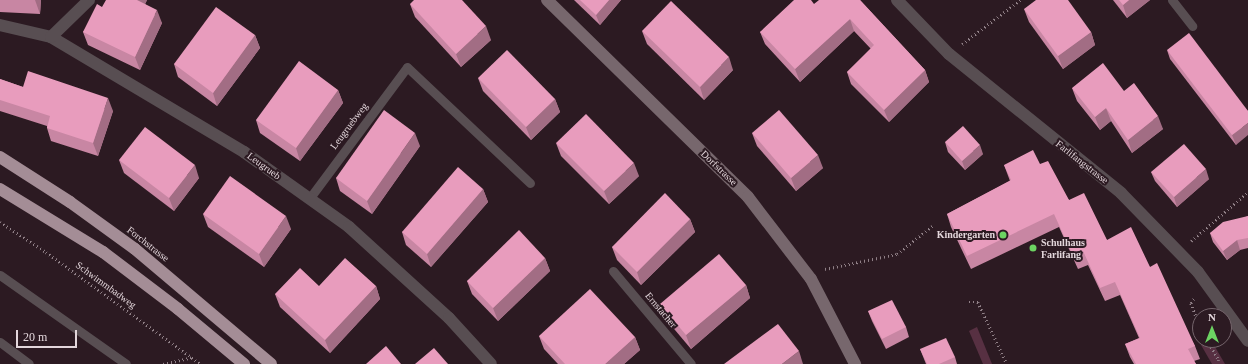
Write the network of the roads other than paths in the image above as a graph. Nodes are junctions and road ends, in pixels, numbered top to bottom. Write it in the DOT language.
graph roads {
  1 [pos="89,0"];
  2 [pos="547,0"];
  3 [pos="897,0"];
  4 [pos="1172,0"];
  5 [pos="0,25"];
  6 [pos="1192,26"];
  7 [pos="50,37"];
  8 [pos="0,157"];
  9 [pos="530,183"];
  10 [pos="0,189"];
  11 [pos="309,199"];
  12 [pos="613,271"];
  13 [pos="0,275"];
  14 [pos="1248,341"];
  15 [pos="0,342"];
  16 [pos="29,364"];
  17 [pos="126,364"];
  18 [pos="244,364"];
  19 [pos="271,364"];
  20 [pos="491,364"];
  21 [pos="691,364"];
  22 [pos="855,364"];
  1 -- 7 [label="street"];
  2 -- 22 [label="street, Dorfstrasse"];
  3 -- 14 [label="street, Farlifangstrasse"];
  4 -- 6 [label="lane"];
  5 -- 7 [label="street, Leugrueb"];
  7 -- 11 [label="street, Leugrueb"];
  8 -- 19 [label="highway, Forchstrasse"];
  9 -- 11 [label="lane, Leugruebweg"];
  10 -- 18 [label="highway"];
  11 -- 20 [label="street, Leugrueb"];
  12 -- 21 [label="lane, Ernstacher"];
  13 -- 17 [label="lane"];
  15 -- 16 [label="lane"];
}
